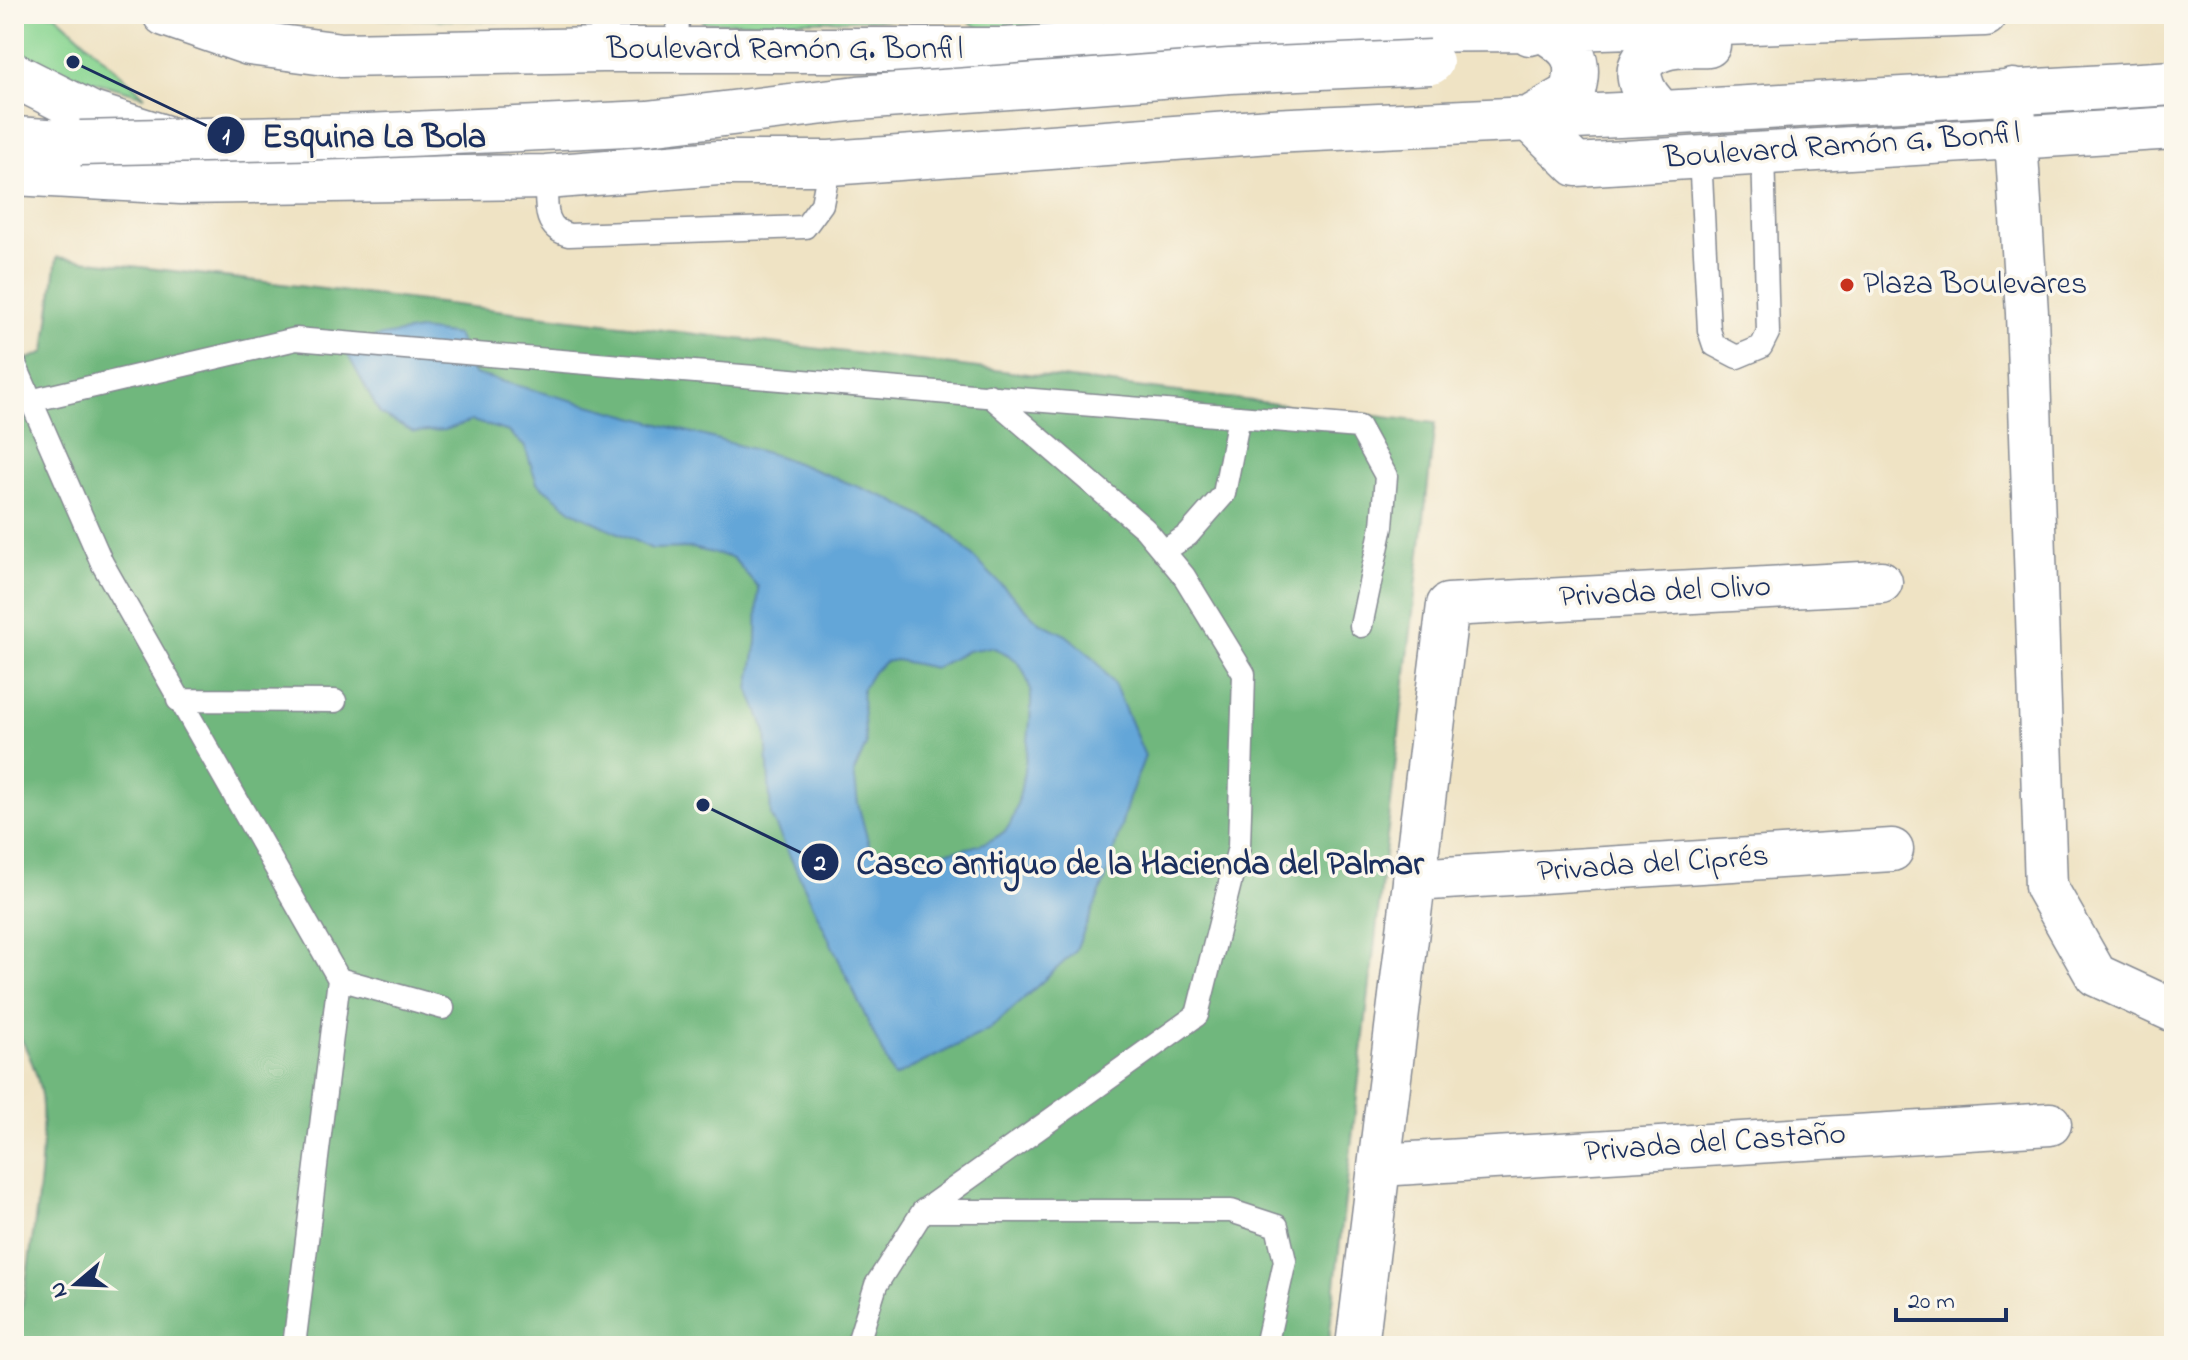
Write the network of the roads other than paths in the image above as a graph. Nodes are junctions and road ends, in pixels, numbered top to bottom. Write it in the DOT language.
graph roads {
  1 [pos="165,14"];
  2 [pos="1970,15"];
  3 [pos="1472,21"];
  4 [pos="1358,22"];
  5 [pos="1542,29"];
  6 [pos="601,32"];
  7 [pos="678,32"];
  8 [pos="14,75"];
  9 [pos="2174,83"];
  10 [pos="2013,90"];
  11 [pos="1663,113"];
  12 [pos="1529,119"];
  13 [pos="2172,129"];
  14 [pos="2015,135"];
  15 [pos="14,139"];
  16 [pos="1763,152"];
  17 [pos="1700,156"];
  18 [pos="718,163"];
  19 [pos="830,163"];
  20 [pos="14,173"];
  21 [pos="76,174"];
  22 [pos="546,177"];
  23 [pos="14,362"];
  24 [pos="989,395"];
  25 [pos="30,401"];
  26 [pos="1239,417"];
  27 [pos="1164,551"];
  28 [pos="1881,582"];
  29 [pos="1361,626"];
  30 [pos="178,700"];
  31 [pos="335,701"];
  32 [pos="1892,850"];
  33 [pos="1414,880"];
  34 [pos="339,979"];
  35 [pos="443,1008"];
  36 [pos="2174,1011"];
  37 [pos="2050,1124"];
  38 [pos="1380,1165"];
  39 [pos="923,1211"];
  40 [pos="294,1346"];
  41 [pos="857,1346"];
  42 [pos="1266,1346"];
  43 [pos="1357,1346"];
  1 -- 6 [label="main road, Boulevard Ramón G. Bonfil"];
  2 -- 5 [label="main road, Boulevard Ramón G. Bonfil"];
  2 -- 11 [label="main road"];
  3 -- 4 [label="main road, Boulevard Ramón G. Bonfil"];
  3 -- 5 [label="main road, Boulevard Ramón G. Bonfil"];
  4 -- 7 [label="main road, Boulevard Ramón G. Bonfil"];
  5 -- 12 [label="main road"];
  5 -- 15 [label="main road, bridge"];
  6 -- 7 [label="main road, Boulevard Ramón G. Bonfil"];
  8 -- 18 [label="main road"];
  9 -- 10 [label="main road, Boulevard Ramón G. Bonfil"];
  10 -- 11 [label="main road, Boulevard Ramón G. Bonfil"];
  10 -- 14 [label="street"];
  11 -- 12 [label="main road, Boulevard Ramón G. Bonfil"];
  12 -- 17 [label="street, Boulevard Ramón G. Bonfil"];
  12 -- 19 [label="main road, Boulevard Ramón G. Bonfil"];
  13 -- 14 [label="street, Boulevard Ramón G. Bonfil"];
  14 -- 16 [label="street, Boulevard Ramón G. Bonfil"];
  14 -- 36 [label="street"];
  15 -- 21 [label="main road, Boulevard Ramón G. Bonfil"];
  16 -- 17 [label="street, Boulevard Ramón G. Bonfil"];
  16 -- 17 [label="lane"];
  18 -- 19 [label="main road, Boulevard Ramón G. Bonfil"];
  18 -- 22 [label="main road, Boulevard Ramón G. Bonfil"];
  19 -- 22 [label="lane"];
  20 -- 21 [label="main road"];
  21 -- 22 [label="main road, Boulevard Ramón G. Bonfil"];
  23 -- 25 [label="lane"];
  24 -- 25 [label="lane"];
  24 -- 26 [label="lane"];
  24 -- 27 [label="lane"];
  25 -- 30 [label="lane"];
  26 -- 27 [label="lane"];
  26 -- 29 [label="lane"];
  27 -- 39 [label="lane"];
  28 -- 33 [label="street, Privada del Olivo"];
  30 -- 31 [label="lane"];
  30 -- 34 [label="lane"];
  32 -- 33 [label="street, Privada del Ciprés"];
  33 -- 38 [label="street"];
  34 -- 35 [label="lane"];
  34 -- 40 [label="lane"];
  37 -- 38 [label="street, Privada del Castaño"];
  38 -- 43 [label="street"];
  39 -- 41 [label="lane"];
  39 -- 42 [label="lane"];
}
